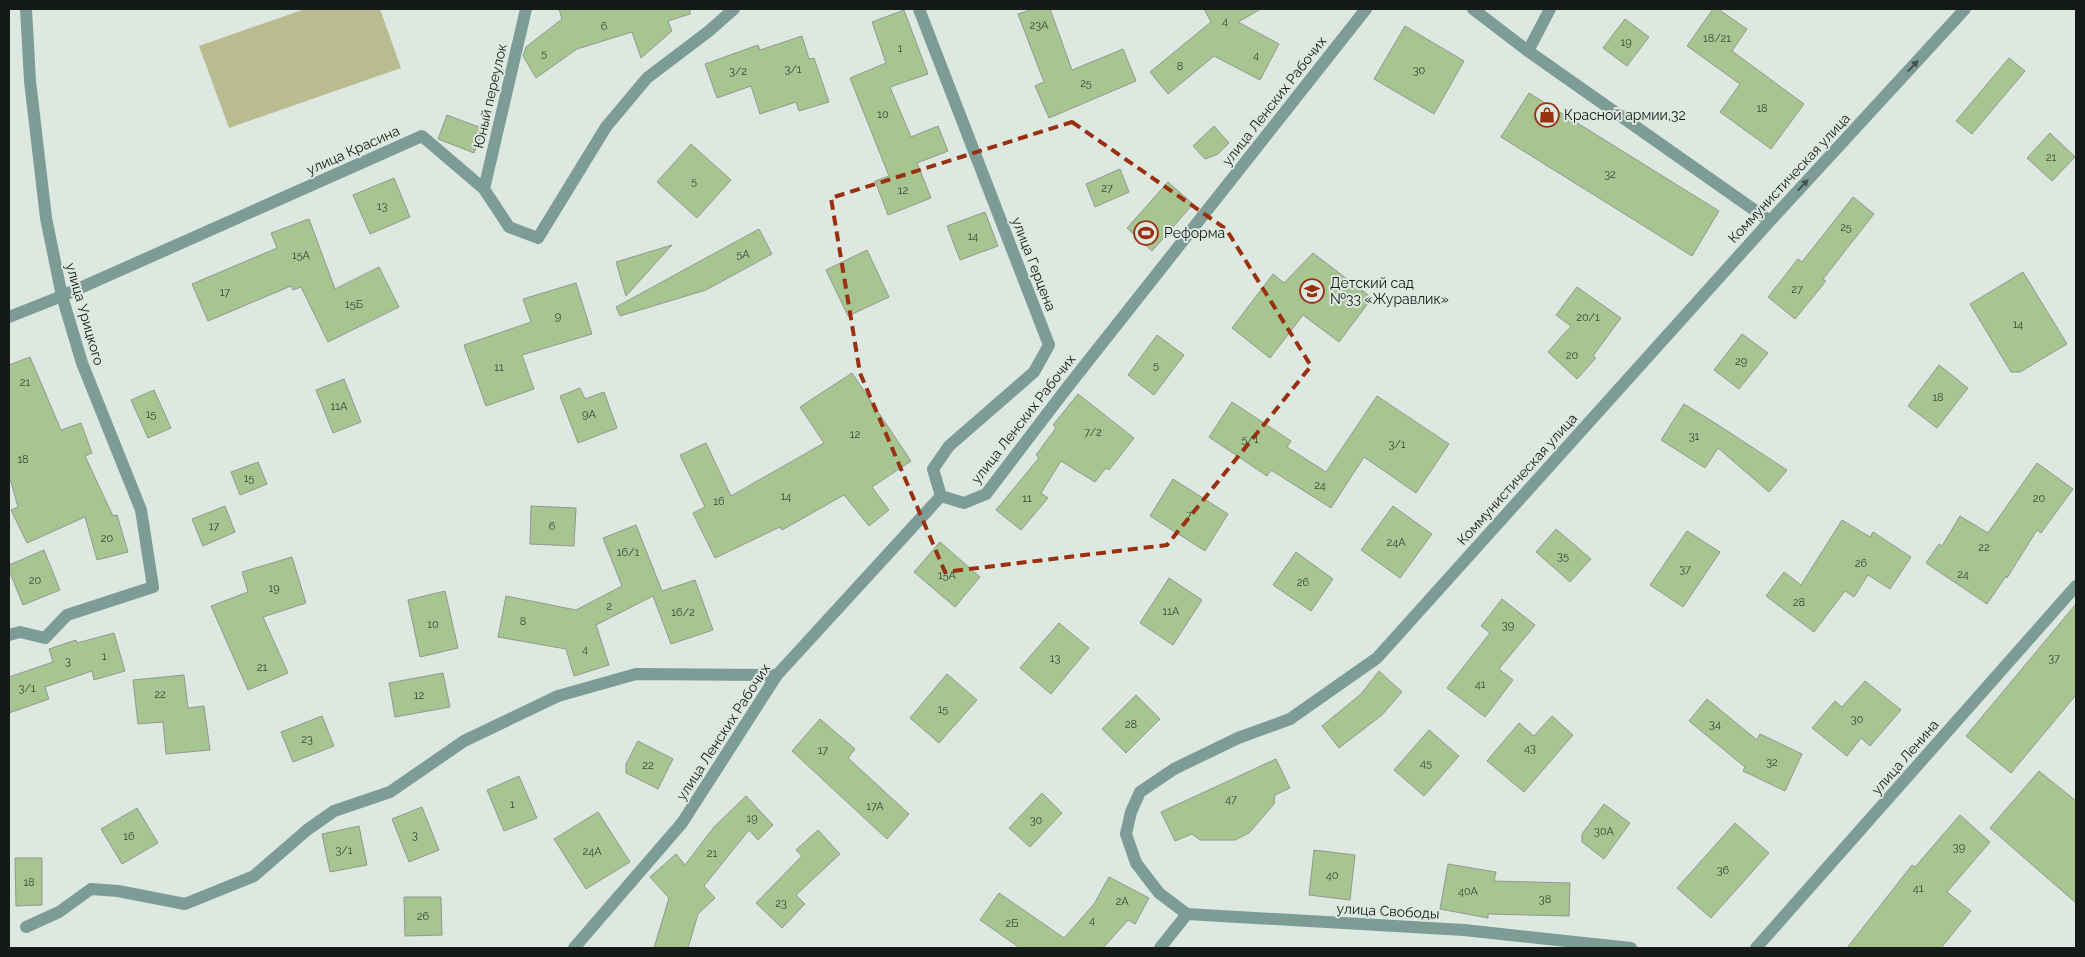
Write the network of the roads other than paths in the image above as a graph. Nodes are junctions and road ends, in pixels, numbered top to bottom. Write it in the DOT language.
graph roads {
  1 [pos="26,9"];
  2 [pos="526,9"];
  3 [pos="734,9"];
  4 [pos="919,9"];
  5 [pos="1366,9"];
  6 [pos="1473,9"];
  7 [pos="1550,9"];
  8 [pos="1965,9"];
  9 [pos="1528,51"];
  10 [pos="484,189"];
  11 [pos="1770,221"];
  12 [pos="62,296"];
  13 [pos="9,317"];
  14 [pos="942,496"];
  15 [pos="2076,586"];
  16 [pos="9,635"];
  17 [pos="777,675"];
  18 [pos="1187,914"];
  19 [pos="26,926"];
  20 [pos="574,948"];
  21 [pos="1160,948"];
  22 [pos="1631,948"];
  23 [pos="1756,948"];
  1 -- 12 [label="street, улица Урицкого"];
  2 -- 10 [label="street, Юный переулок"];
  3 -- 10 [label="street, улица Красина"];
  4 -- 14 [label="street, улица Герцена"];
  5 -- 14 [label="street, улица Ленских Рабочих"];
  6 -- 9 [label="street"];
  7 -- 9 [label="street"];
  11 -- 8 [label="street, Коммунистическая улица, one-way"];
  9 -- 11 [label="street"];
  10 -- 12 [label="street, улица Красина"];
  11 -- 18 [label="street, Коммунистическая улица"];
  12 -- 13 [label="street, улица Красина"];
  12 -- 16 [label="street, улица Урицкого"];
  14 -- 17 [label="street, улица Ленских Рабочих"];
  15 -- 23 [label="street, улица Ленина"];
  17 -- 19 [label="street"];
  17 -- 20 [label="street, улица Ленских Рабочих"];
  18 -- 21 [label="street"];
  18 -- 22 [label="street, улица Свободы"];
}
